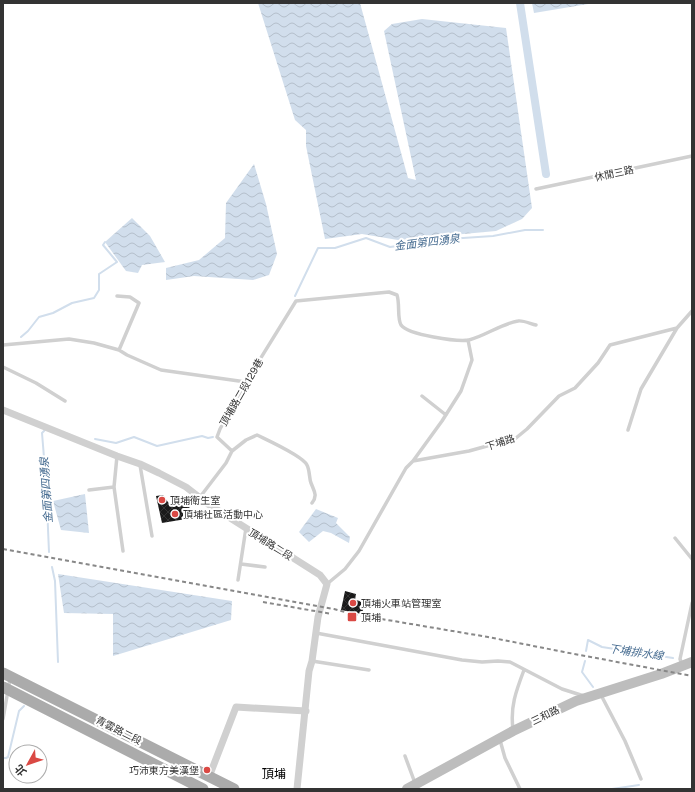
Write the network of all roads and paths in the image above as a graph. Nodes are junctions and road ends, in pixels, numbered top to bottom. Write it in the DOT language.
graph roads {
  1 [pos="692,156"];
  2 [pos="536,189"];
  3 [pos="117,296"];
  4 [pos="692,311"];
  5 [pos="536,326"];
  6 [pos="676,328"];
  7 [pos="468,340"];
  8 [pos="3,345"];
  9 [pos="119,350"];
  10 [pos="3,366"];
  11 [pos="246,382"];
  12 [pos="422,396"];
  13 [pos="65,401"];
  14 [pos="3,410"];
  15 [pos="446,414"];
  16 [pos="628,430"];
  17 [pos="232,451"];
  18 [pos="117,456"];
  19 [pos="413,461"];
  20 [pos="140,464"];
  21 [pos="114,487"];
  22 [pos="89,490"];
  23 [pos="200,498"];
  24 [pos="312,503"];
  25 [pos="246,528"];
  26 [pos="152,536"];
  27 [pos="675,538"];
  28 [pos="123,550"];
  29 [pos="692,559"];
  30 [pos="241,564"];
  31 [pos="265,568"];
  32 [pos="238,580"];
  33 [pos="327,584"];
  34 [pos="692,603"];
  35 [pos="315,633"];
  36 [pos="312,661"];
  37 [pos="692,662"];
  38 [pos="682,665"];
  39 [pos="369,670"];
  40 [pos="524,670"];
  41 [pos="7,674"];
  42 [pos="6,688"];
  43 [pos="600,692"];
  44 [pos="585,697"];
  45 [pos="306,711"];
  46 [pos="3,720"];
  47 [pos="513,731"];
  48 [pos="500,739"];
  49 [pos="406,756"];
  50 [pos="209,777"];
  51 [pos="641,779"];
  52 [pos="413,788"];
  53 [pos="203,789"];
  54 [pos="234,789"];
  55 [pos="297,789"];
  56 [pos="520,789"];
  1 -- 2 [label="lane, 休閒三路"];
  3 -- 9 [label="lane"];
  4 -- 6 [label="lane"];
  5 -- 7 [label="lane"];
  6 -- 16 [label="lane"];
  6 -- 19 [label="lane, 下埔路"];
  7 -- 11 [label="lane, 頂埔路二段129巷"];
  7 -- 15 [label="lane"];
  8 -- 9 [label="lane"];
  9 -- 11 [label="lane"];
  10 -- 13 [label="lane"];
  11 -- 17 [label="lane, 頂埔路二段129巷"];
  12 -- 15 [label="lane"];
  14 -- 18 [label="street, 頂埔路二段"];
  15 -- 19 [label="lane"];
  17 -- 23 [label="lane"];
  17 -- 24 [label="lane"];
  18 -- 20 [label="street, 頂埔路二段"];
  18 -- 21 [label="lane"];
  19 -- 33 [label="lane"];
  20 -- 23 [label="street, 頂埔路二段"];
  20 -- 26 [label="lane"];
  21 -- 22 [label="lane"];
  21 -- 28 [label="lane"];
  23 -- 25 [label="street, 頂埔路二段"];
  25 -- 30 [label="lane"];
  25 -- 33 [label="street, 頂埔路二段"];
  27 -- 29 [label="lane"];
  30 -- 31 [label="lane"];
  30 -- 32 [label="lane"];
  33 -- 35 [label="street"];
  34 -- 38 [label="lane"];
  35 -- 36 [label="street"];
  35 -- 40 [label="lane"];
  36 -- 39 [label="lane"];
  36 -- 45 [label="street"];
  37 -- 38 [label="main road, 三和路"];
  38 -- 43 [label="main road, 三和路"];
  40 -- 44 [label="lane"];
  40 -- 47 [label="lane"];
  41 -- 42 [label="lane"];
  41 -- 50 [label="main road, 青雲路二段"];
  42 -- 46 [label="lane"];
  42 -- 53 [label="main road, 青雲路二段"];
  43 -- 44 [label="main road, 三和路"];
  43 -- 51 [label="lane"];
  44 -- 47 [label="main road, 三和路"];
  45 -- 50 [label="street"];
  45 -- 55 [label="street"];
  47 -- 48 [label="main road, 三和路"];
  48 -- 52 [label="main road, 三和路"];
  48 -- 56 [label="lane"];
  49 -- 52 [label="lane"];
  50 -- 54 [label="main road, 青雲路二段"];
}
